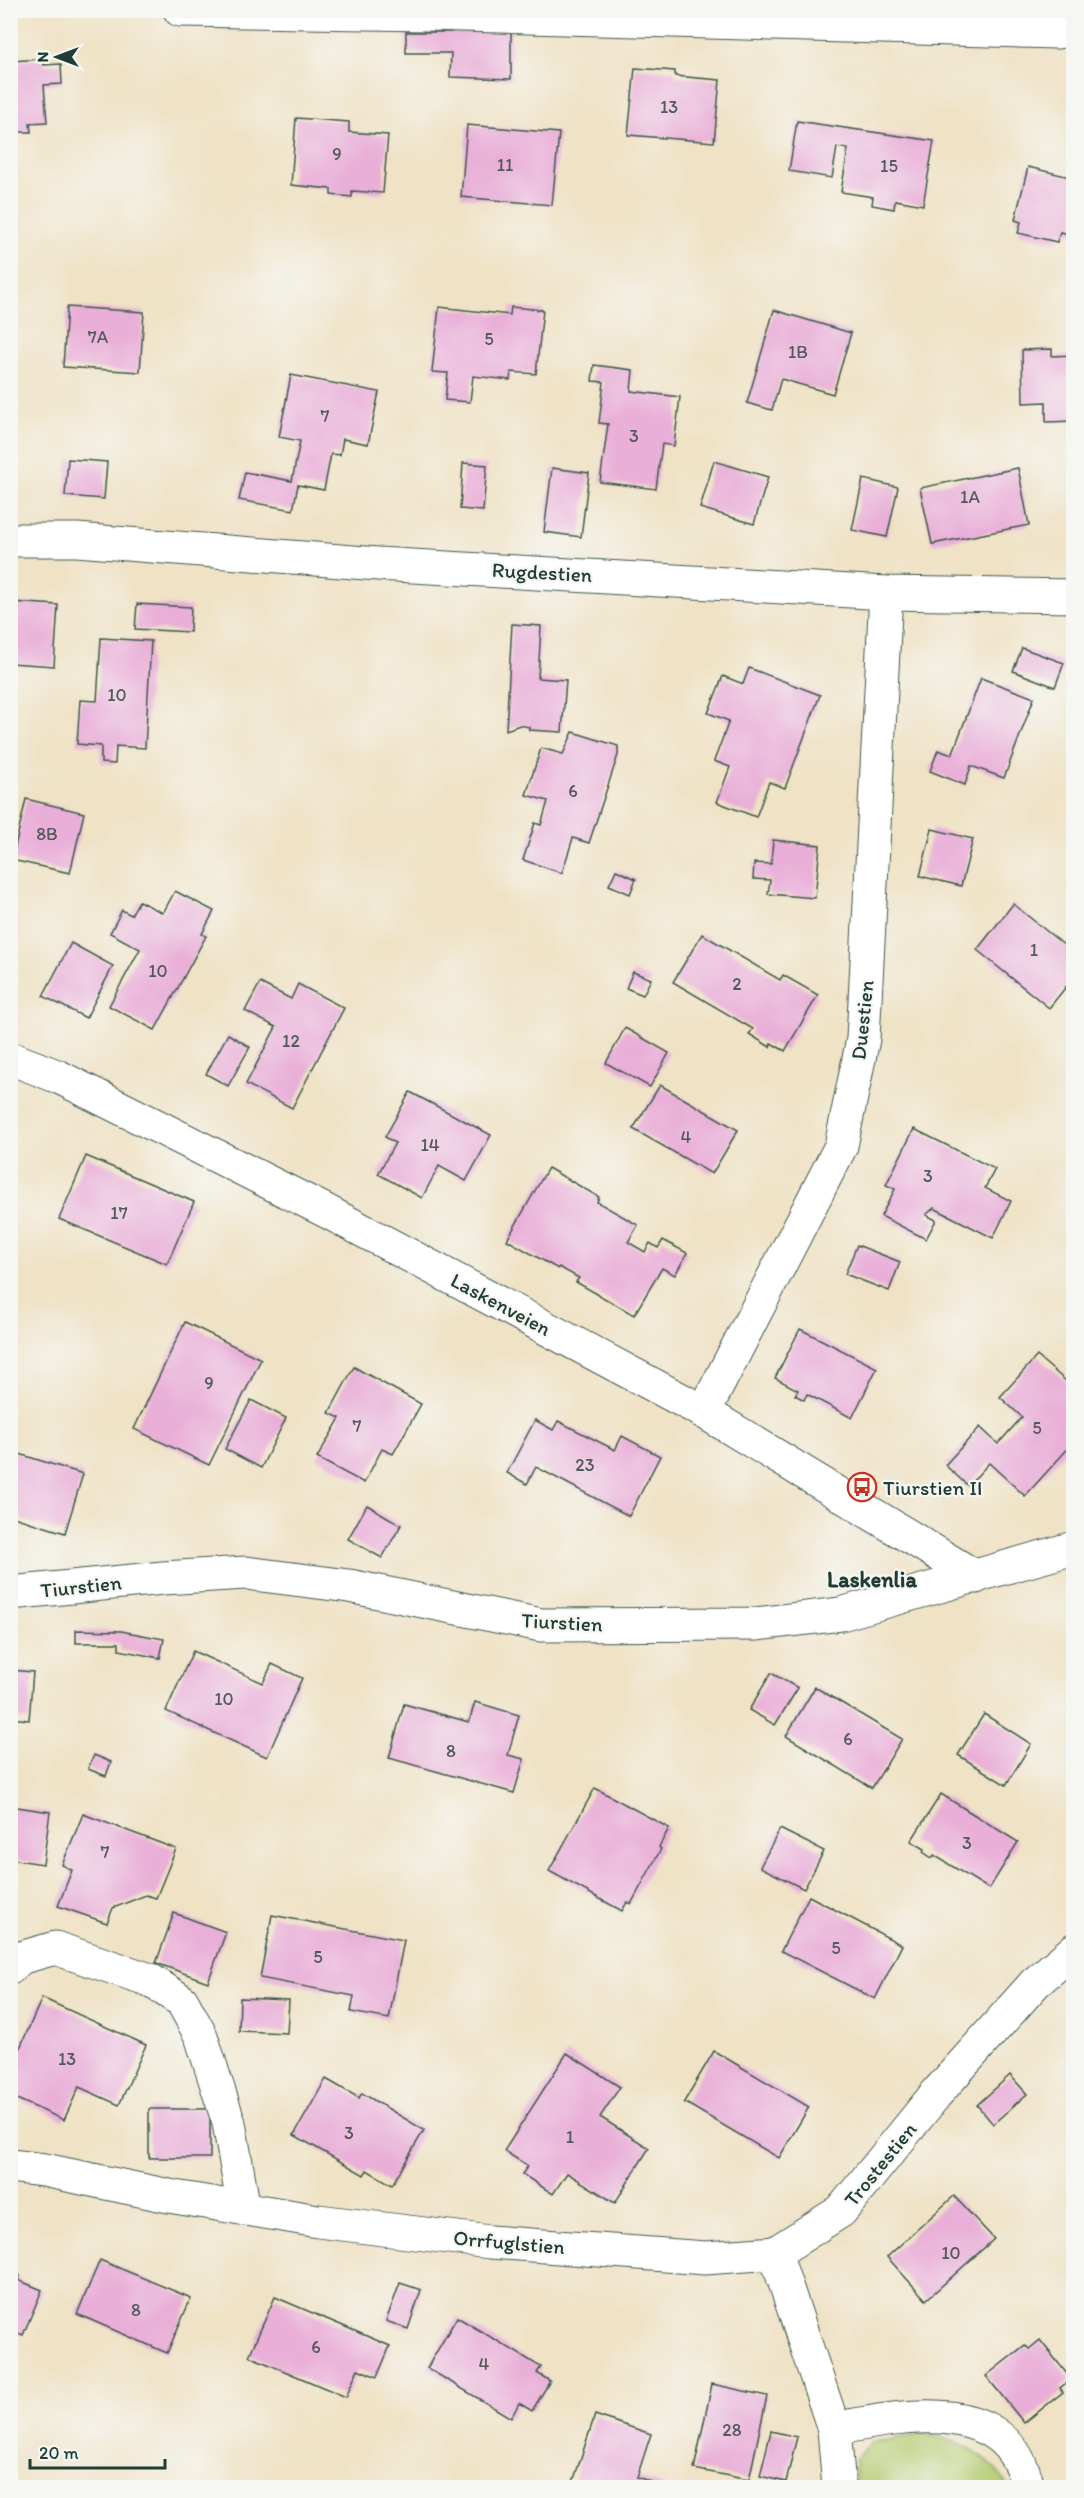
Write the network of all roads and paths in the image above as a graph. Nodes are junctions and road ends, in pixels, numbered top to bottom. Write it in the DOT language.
graph roads {
  1 [pos="180,10"];
  2 [pos="1074,29"];
  3 [pos="10,540"];
  4 [pos="886,593"];
  5 [pos="1074,596"];
  6 [pos="10,1058"];
  7 [pos="704,1412"];
  8 [pos="1074,1548"];
  9 [pos="976,1577"];
  10 [pos="10,1593"];
  11 [pos="1074,1950"];
  12 [pos="10,1968"];
  13 [pos="10,2166"];
  14 [pos="244,2209"];
  15 [pos="775,2253"];
  16 [pos="834,2429"];
  17 [pos="839,2487"];
  18 [pos="1028,2487"];
  1 -- 2 [label="street"];
  3 -- 4 [label="street, Rugdestien"];
  4 -- 5 [label="street, Rugdestien"];
  4 -- 7 [label="street, Duestien"];
  6 -- 7 [label="street, Laskenveien"];
  7 -- 9 [label="street, Laskenveien"];
  8 -- 9 [label="street, Tiurstien"];
  9 -- 10 [label="street, Tiurstien"];
  11 -- 15 [label="street, Trostestien"];
  12 -- 14 [label="street"];
  13 -- 14 [label="street, Orrfuglstien"];
  14 -- 15 [label="street, Orrfuglstien"];
  15 -- 16 [label="street"];
  16 -- 17 [label="street"];
  16 -- 18 [label="street"];
}
